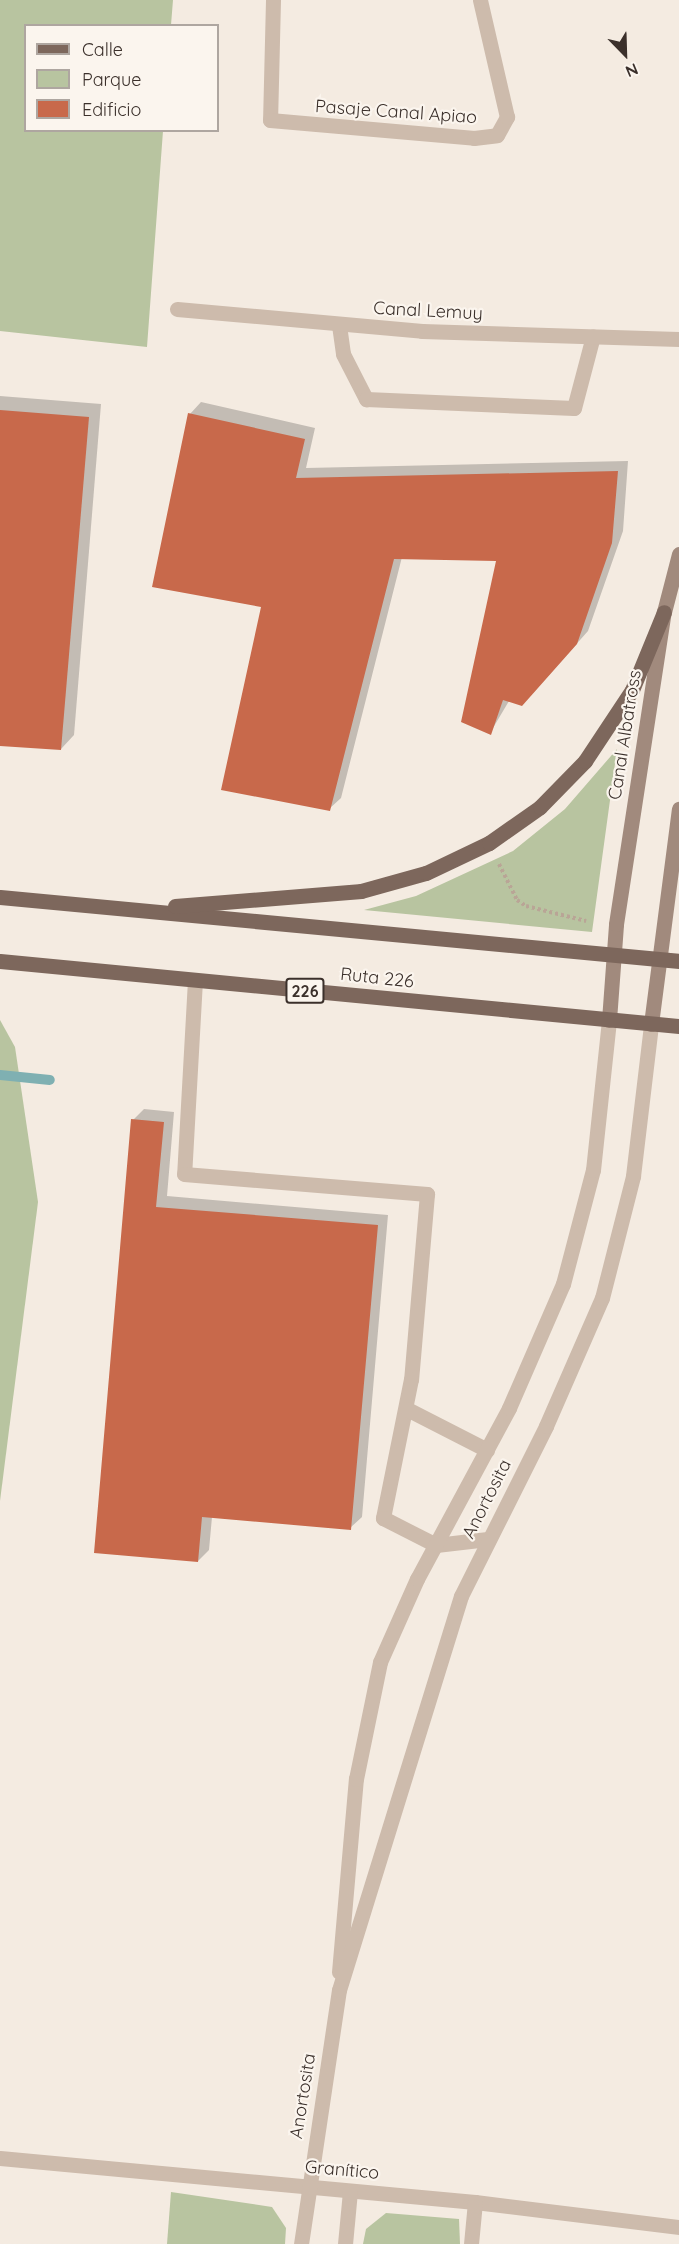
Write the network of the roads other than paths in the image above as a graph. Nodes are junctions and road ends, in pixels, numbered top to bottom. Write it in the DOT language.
graph roads {
  1 [pos="273,0"];
  2 [pos="480,0"];
  3 [pos="177,309"];
  4 [pos="339,325"];
  5 [pos="593,336"];
  6 [pos="679,339"];
  7 [pos="679,554"];
  8 [pos="664,612"];
  9 [pos="679,809"];
  10 [pos="0,897"];
  11 [pos="133,909"];
  12 [pos="613,955"];
  13 [pos="656,959"];
  14 [pos="0,961"];
  15 [pos="679,961"];
  16 [pos="195,980"];
  17 [pos="609,1020"];
  18 [pos="651,1024"];
  19 [pos="679,1026"];
  20 [pos="406,1409"];
  21 [pos="487,1450"];
  22 [pos="488,1539"];
  23 [pos="436,1545"];
  24 [pos="339,1990"];
  25 [pos="0,2158"];
  26 [pos="308,2187"];
  27 [pos="350,2190"];
  28 [pos="475,2202"];
  29 [pos="679,2227"];
  30 [pos="301,2244"];
  31 [pos="345,2244"];
  32 [pos="471,2244"];
  1 -- 2 [label="street, Pasaje Canal Apiao"];
  3 -- 4 [label="street, Canal Lemuy"];
  4 -- 5 [label="street, Canal Lemuy"];
  4 -- 5 [label="street"];
  5 -- 6 [label="street, Canal Lemuy"];
  7 -- 8 [label="street, Canal Albatross"];
  8 -- 11 [label="main road"];
  8 -- 12 [label="street, Canal Albatross"];
  9 -- 13 [label="street"];
  10 -- 11 [label="main road"];
  11 -- 12 [label="main road"];
  12 -- 13 [label="main road"];
  12 -- 17 [label="street, Canal Albatross"];
  13 -- 15 [label="main road"];
  13 -- 18 [label="street"];
  14 -- 16 [label="main road, Ruta 226 / 226"];
  16 -- 17 [label="main road, Ruta 226 / 226"];
  16 -- 20 [label="street"];
  17 -- 18 [label="main road, Ruta 226 / 226"];
  17 -- 21 [label="street, Anortosita"];
  18 -- 19 [label="main road, Ruta 226 / 226"];
  18 -- 22 [label="street, Anortosita"];
  20 -- 21 [label="street"];
  20 -- 23 [label="street"];
  21 -- 23 [label="street, Anortosita"];
  22 -- 23 [label="street"];
  22 -- 24 [label="street, Anortosita"];
  23 -- 24 [label="street, Anortosita"];
  24 -- 26 [label="street, Anortosita"];
  25 -- 26 [label="street, Granítico"];
  26 -- 27 [label="street, Granítico"];
  26 -- 30 [label="street, Anortosita"];
  27 -- 28 [label="street, Granítico"];
  27 -- 31 [label="street"];
  28 -- 29 [label="street, Granítico"];
  28 -- 32 [label="street"];
}
